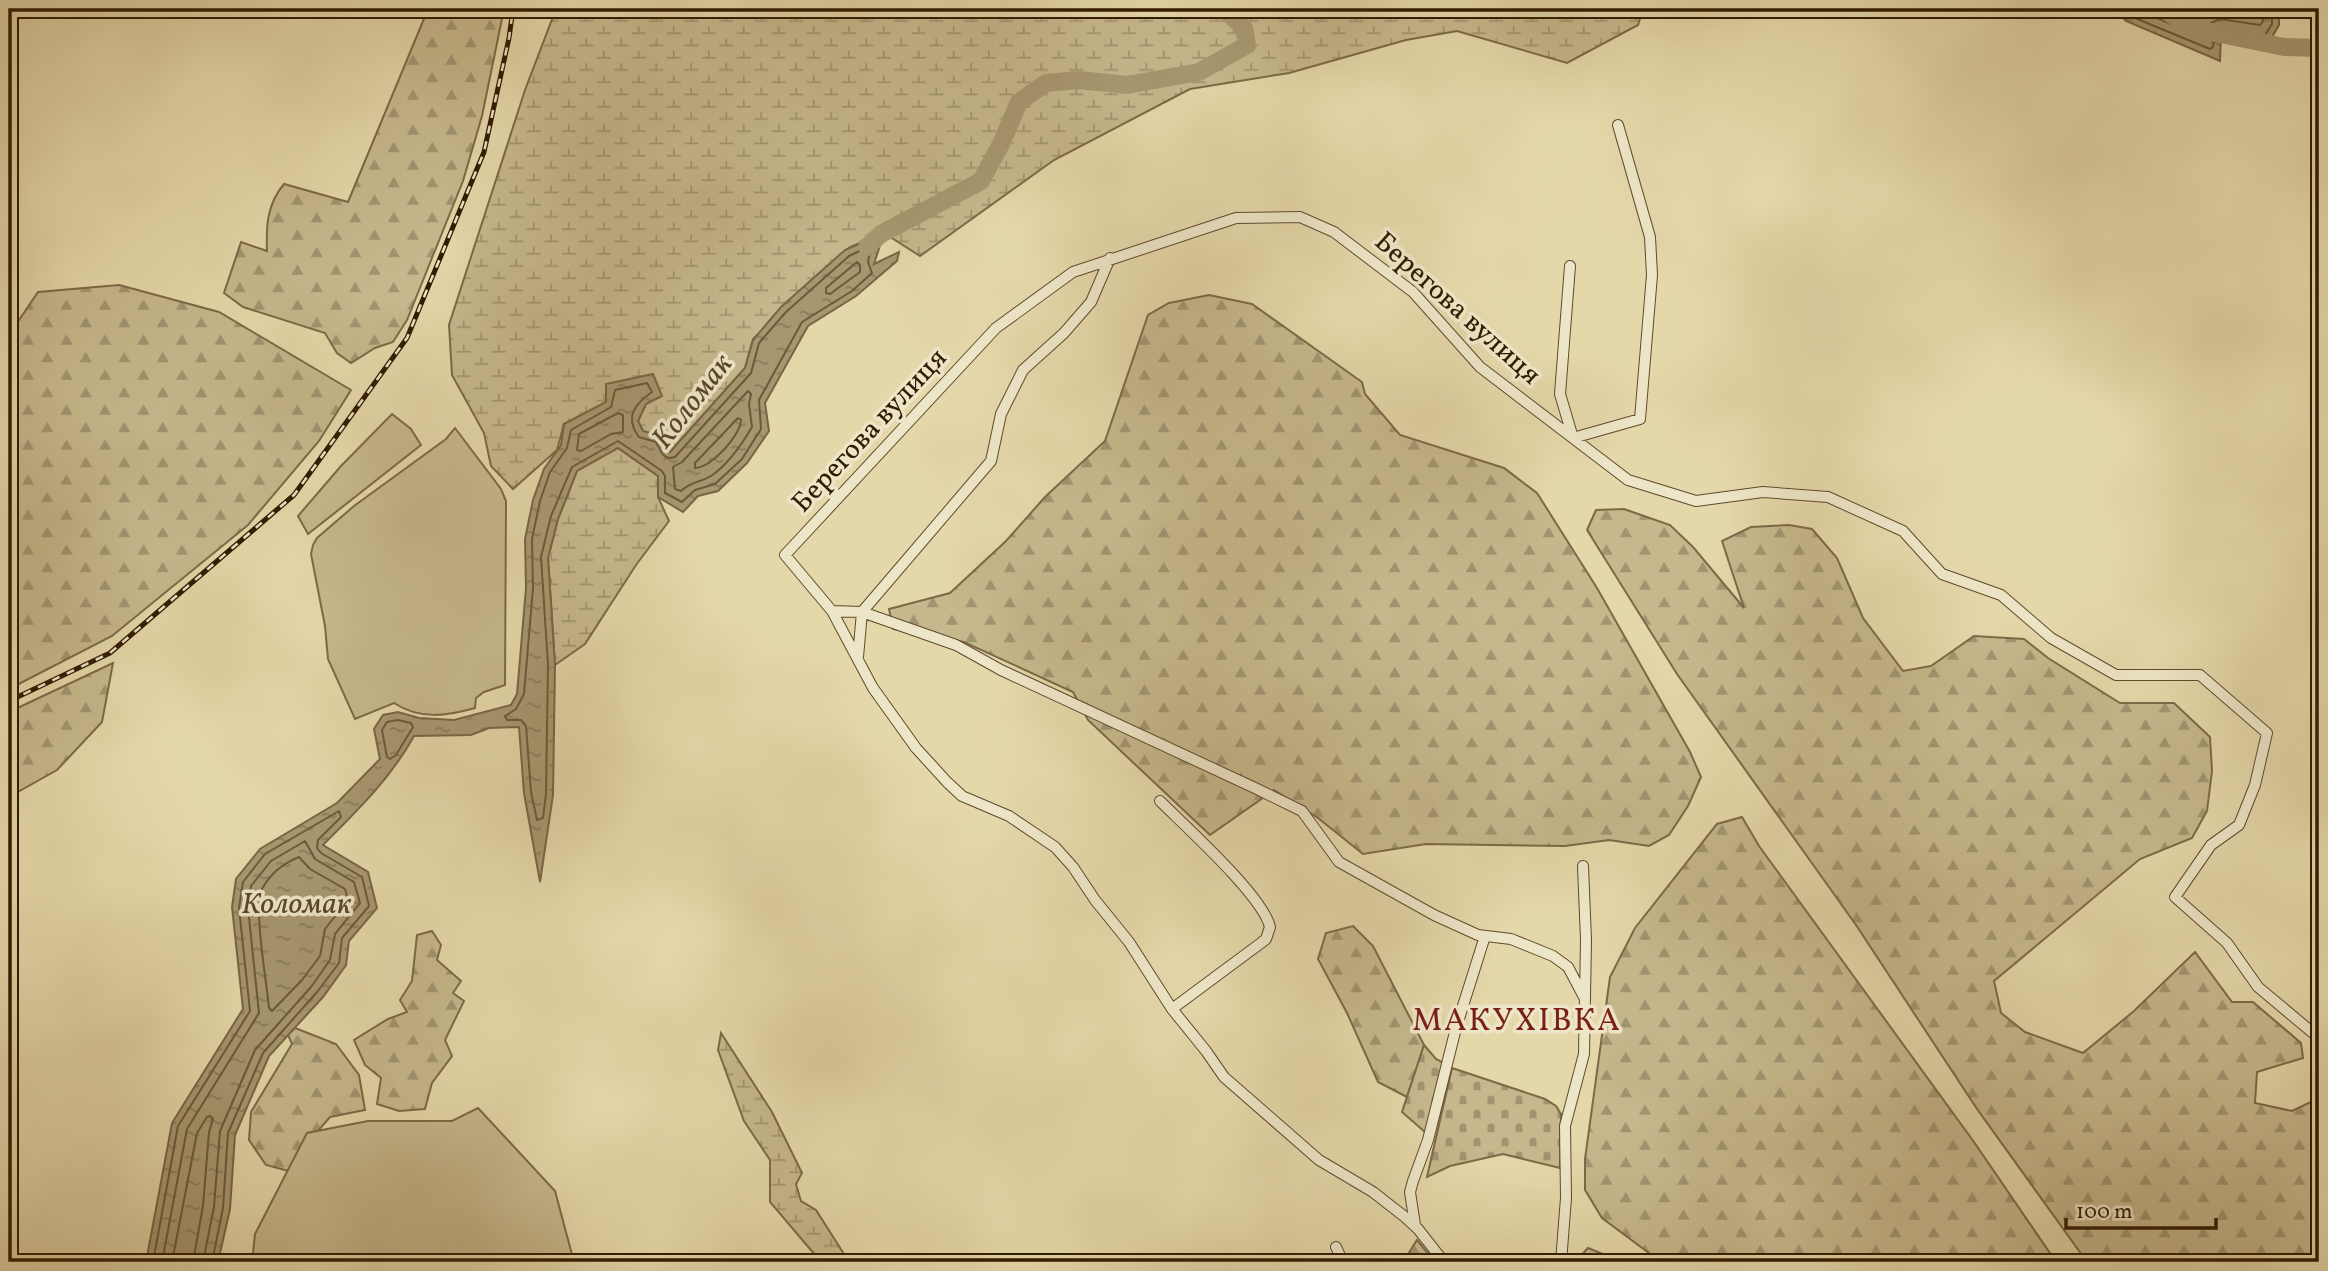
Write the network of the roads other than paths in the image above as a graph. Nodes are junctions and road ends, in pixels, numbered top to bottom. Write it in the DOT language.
graph roads {
  1 [pos="1618,125"];
  2 [pos="1110,258"];
  3 [pos="1570,267"];
  4 [pos="1573,438"];
  5 [pos="832,611"];
  6 [pos="862,612"];
  7 [pos="859,657"];
  8 [pos="1160,801"];
  9 [pos="1583,866"];
  10 [pos="1485,936"];
  11 [pos="1586,999"];
  12 [pos="1172,1009"];
  13 [pos="2319,1038"];
  14 [pos="1416,1227"];
  15 [pos="1336,1247"];
  16 [pos="1343,1262"];
  17 [pos="1444,1262"];
  18 [pos="1561,1262"];
  1 -- 4 [label="street"];
  2 -- 4 [label="street, Берегова вулиця"];
  2 -- 5 [label="street, Берегова вулиця"];
  2 -- 6 [label="street"];
  3 -- 4 [label="street"];
  4 -- 13 [label="street, Берегова вулиця"];
  5 -- 6 [label="street"];
  5 -- 7 [label="street"];
  6 -- 7 [label="street"];
  6 -- 10 [label="street"];
  7 -- 12 [label="street"];
  8 -- 12 [label="street"];
  9 -- 11 [label="street"];
  10 -- 11 [label="street"];
  10 -- 14 [label="street"];
  11 -- 18 [label="street"];
  12 -- 14 [label="street"];
  14 -- 17 [label="street"];
  15 -- 16 [label="street"];
}
